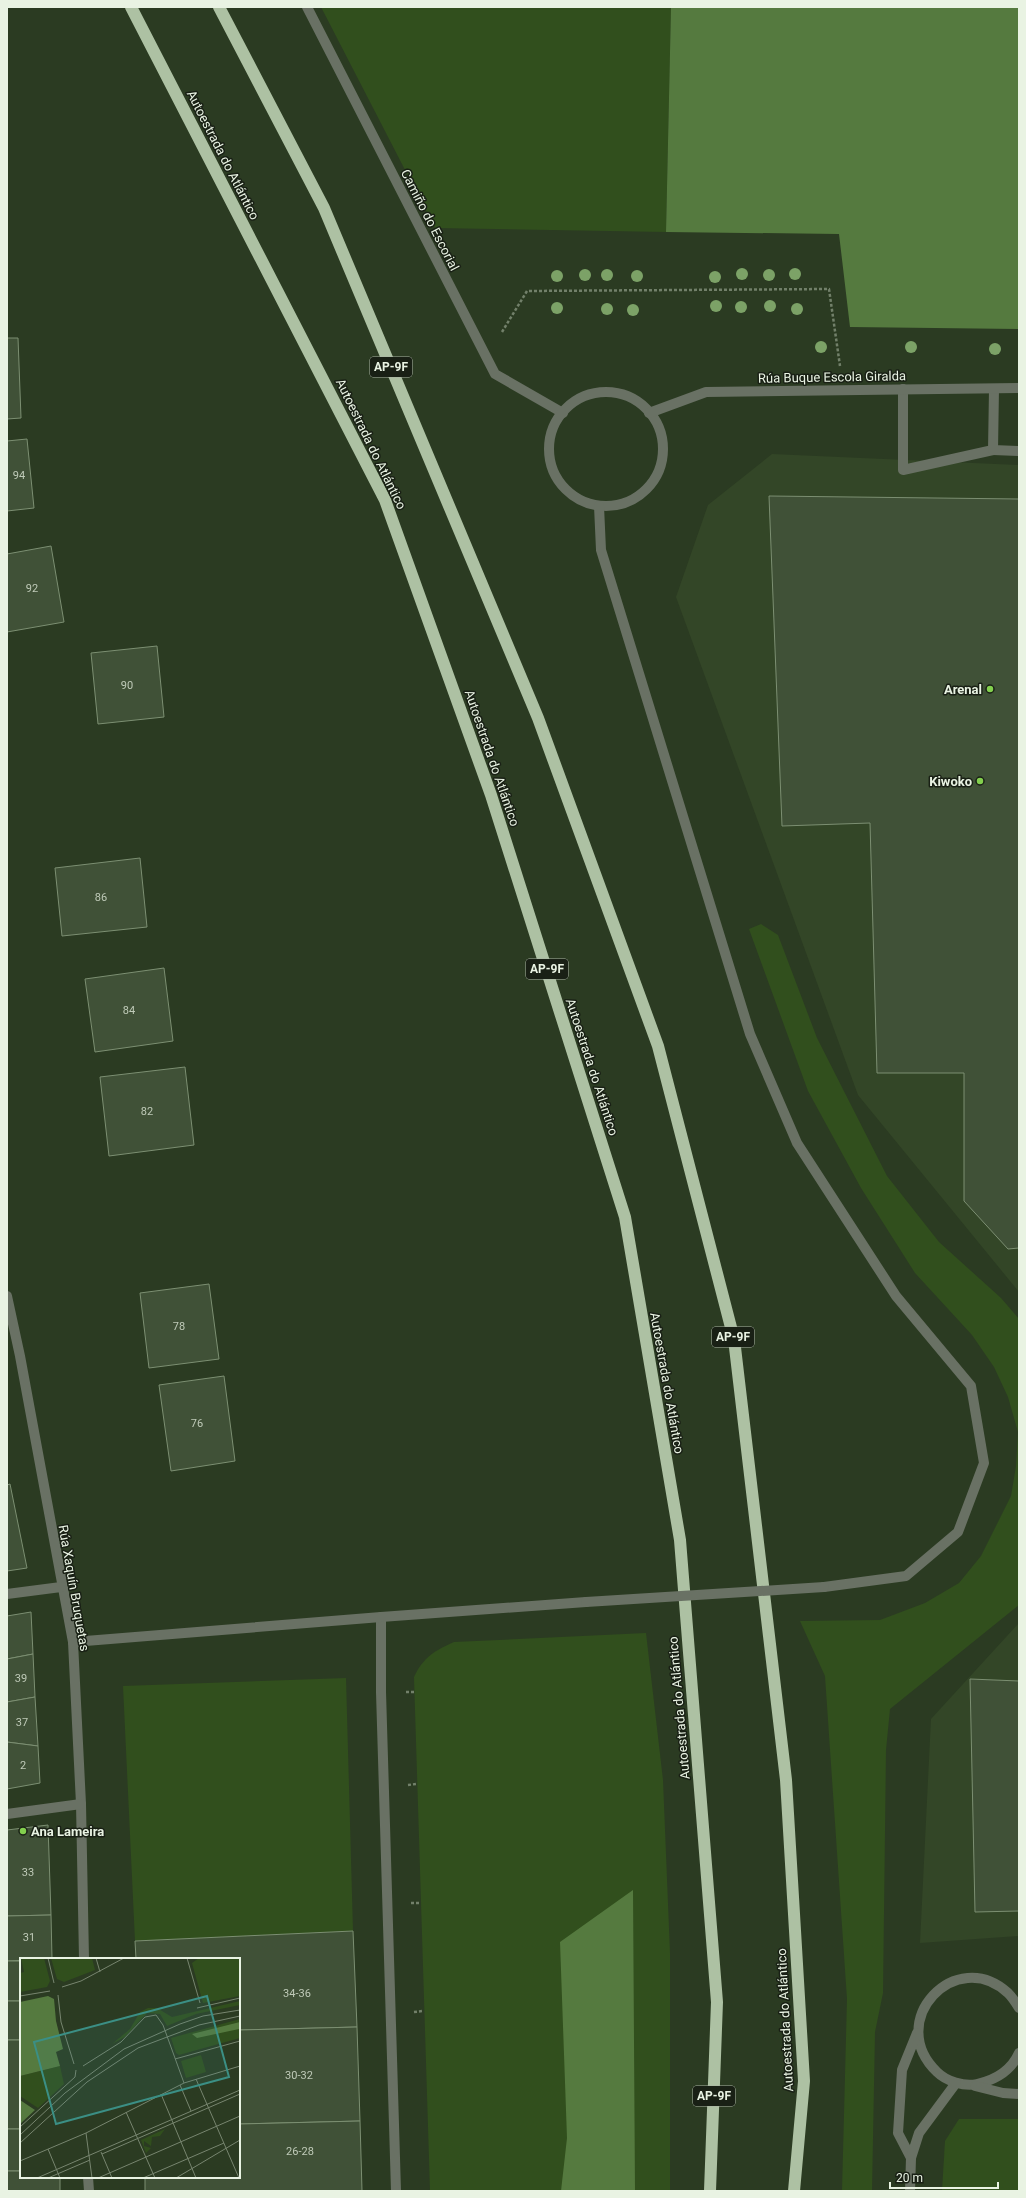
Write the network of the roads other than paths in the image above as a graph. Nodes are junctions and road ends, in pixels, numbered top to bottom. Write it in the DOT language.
graph roads {
  1 [pos="131,7"];
  2 [pos="219,7"];
  3 [pos="307,7"];
  4 [pos="1019,388"];
  5 [pos="903,389"];
  6 [pos="994,389"];
  7 [pos="563,413"];
  8 [pos="649,413"];
  9 [pos="993,450"];
  10 [pos="1019,451"];
  11 [pos="599,506"];
  12 [pos="7,1296"];
  13 [pos="11,1337"];
  14 [pos="61,1587"];
  15 [pos="7,1594"];
  16 [pos="381,1617"];
  17 [pos="73,1642"];
  18 [pos="81,1804"];
  19 [pos="7,1814"];
  20 [pos="84,1958"];
  21 [pos="1019,2008"];
  22 [pos="918,2031"];
  23 [pos="1019,2053"];
  24 [pos="956,2083"];
  25 [pos="973,2085"];
  26 [pos="1019,2094"];
  27 [pos="911,2158"];
  28 [pos="88,2178"];
  29 [pos="89,2191"];
  30 [pos="396,2191"];
  31 [pos="710,2191"];
  32 [pos="794,2191"];
  33 [pos="910,2191"];
  1 -- 31 [label="highway, Autoestrada do Atlántico / AP-9F"];
  2 -- 32 [label="highway, Autoestrada do Atlántico / AP-9F"];
  3 -- 7 [label="street, Camiño do Escorial"];
  4 -- 6 [label="street, Rúa Buque Escola Giralda"];
  5 -- 6 [label="street, Rúa Buque Escola Giralda"];
  5 -- 8 [label="street, Rúa Buque Escola Giralda"];
  5 -- 9 [label="street"];
  6 -- 9 [label="street"];
  7 -- 8 [label="street"];
  7 -- 11 [label="street"];
  8 -- 11 [label="street"];
  9 -- 10 [label="street"];
  11 -- 16 [label="street, bridge"];
  12 -- 13 [label="street, Rúa Xaquín Bruquetas"];
  13 -- 14 [label="street, Rúa Xaquín Bruquetas"];
  14 -- 15 [label="street"];
  14 -- 17 [label="street, Rúa Xaquín Bruquetas"];
  16 -- 17 [label="street"];
  16 -- 30 [label="street"];
  17 -- 18 [label="street, Rúa Xaquín Bruquetas"];
  18 -- 19 [label="street"];
  18 -- 20 [label="street, Rúa Xaquín Bruquetas"];
  21 -- 22 [label="street"];
  22 -- 24 [label="street"];
  22 -- 27 [label="street"];
  23 -- 25 [label="street"];
  24 -- 25 [label="street"];
  24 -- 27 [label="street"];
  25 -- 26 [label="street"];
  27 -- 33 [label="street"];
  28 -- 29 [label="street"];
}
